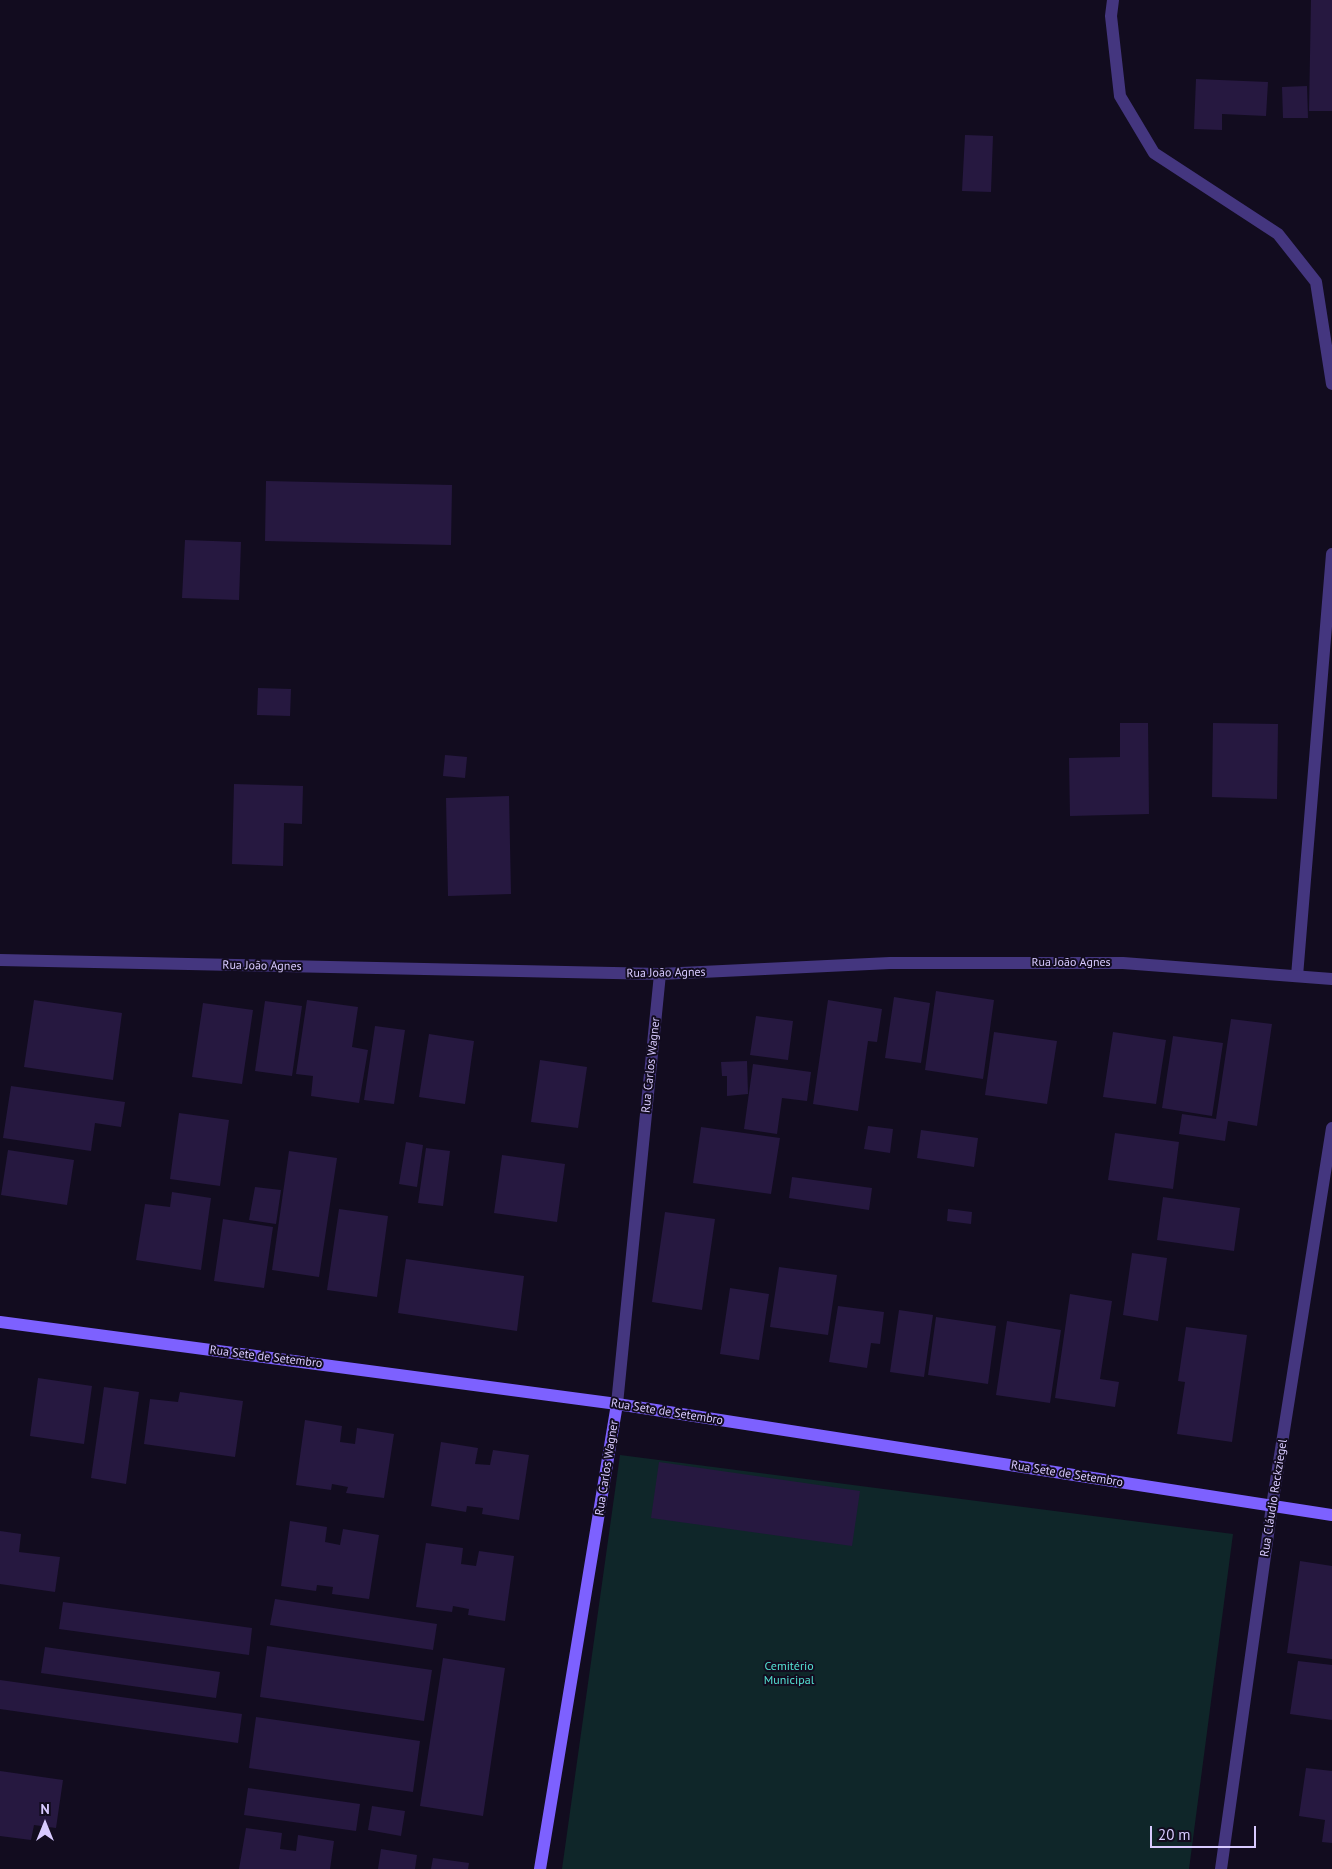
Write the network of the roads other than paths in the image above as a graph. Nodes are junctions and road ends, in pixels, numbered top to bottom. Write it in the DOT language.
graph roads {
  1 [pos="1113,0"];
  2 [pos="1332,384"];
  3 [pos="1332,554"];
  4 [pos="0,960"];
  5 [pos="660,974"];
  6 [pos="1297,976"];
  7 [pos="1332,980"];
  8 [pos="1332,1128"];
  9 [pos="0,1322"];
  10 [pos="617,1404"];
  11 [pos="1272,1506"];
  12 [pos="1332,1515"];
  13 [pos="540,1869"];
  14 [pos="1221,1869"];
  1 -- 2 [label="street"];
  3 -- 6 [label="street"];
  4 -- 5 [label="street, Rua João Agnes"];
  5 -- 6 [label="street, Rua João Agnes"];
  5 -- 10 [label="street, Rua Carlos Wagner"];
  6 -- 7 [label="street, Rua João Agnes"];
  8 -- 11 [label="street, Rua Cláudio Reckziegel"];
  9 -- 10 [label="street, Rua Sete de Setembro"];
  10 -- 11 [label="street, Rua Sete de Setembro"];
  10 -- 13 [label="street, Rua Carlos Wagner"];
  11 -- 12 [label="street, Rua Sete de Setembro"];
  11 -- 14 [label="street, Rua Cláudio Reckziegel"];
}
